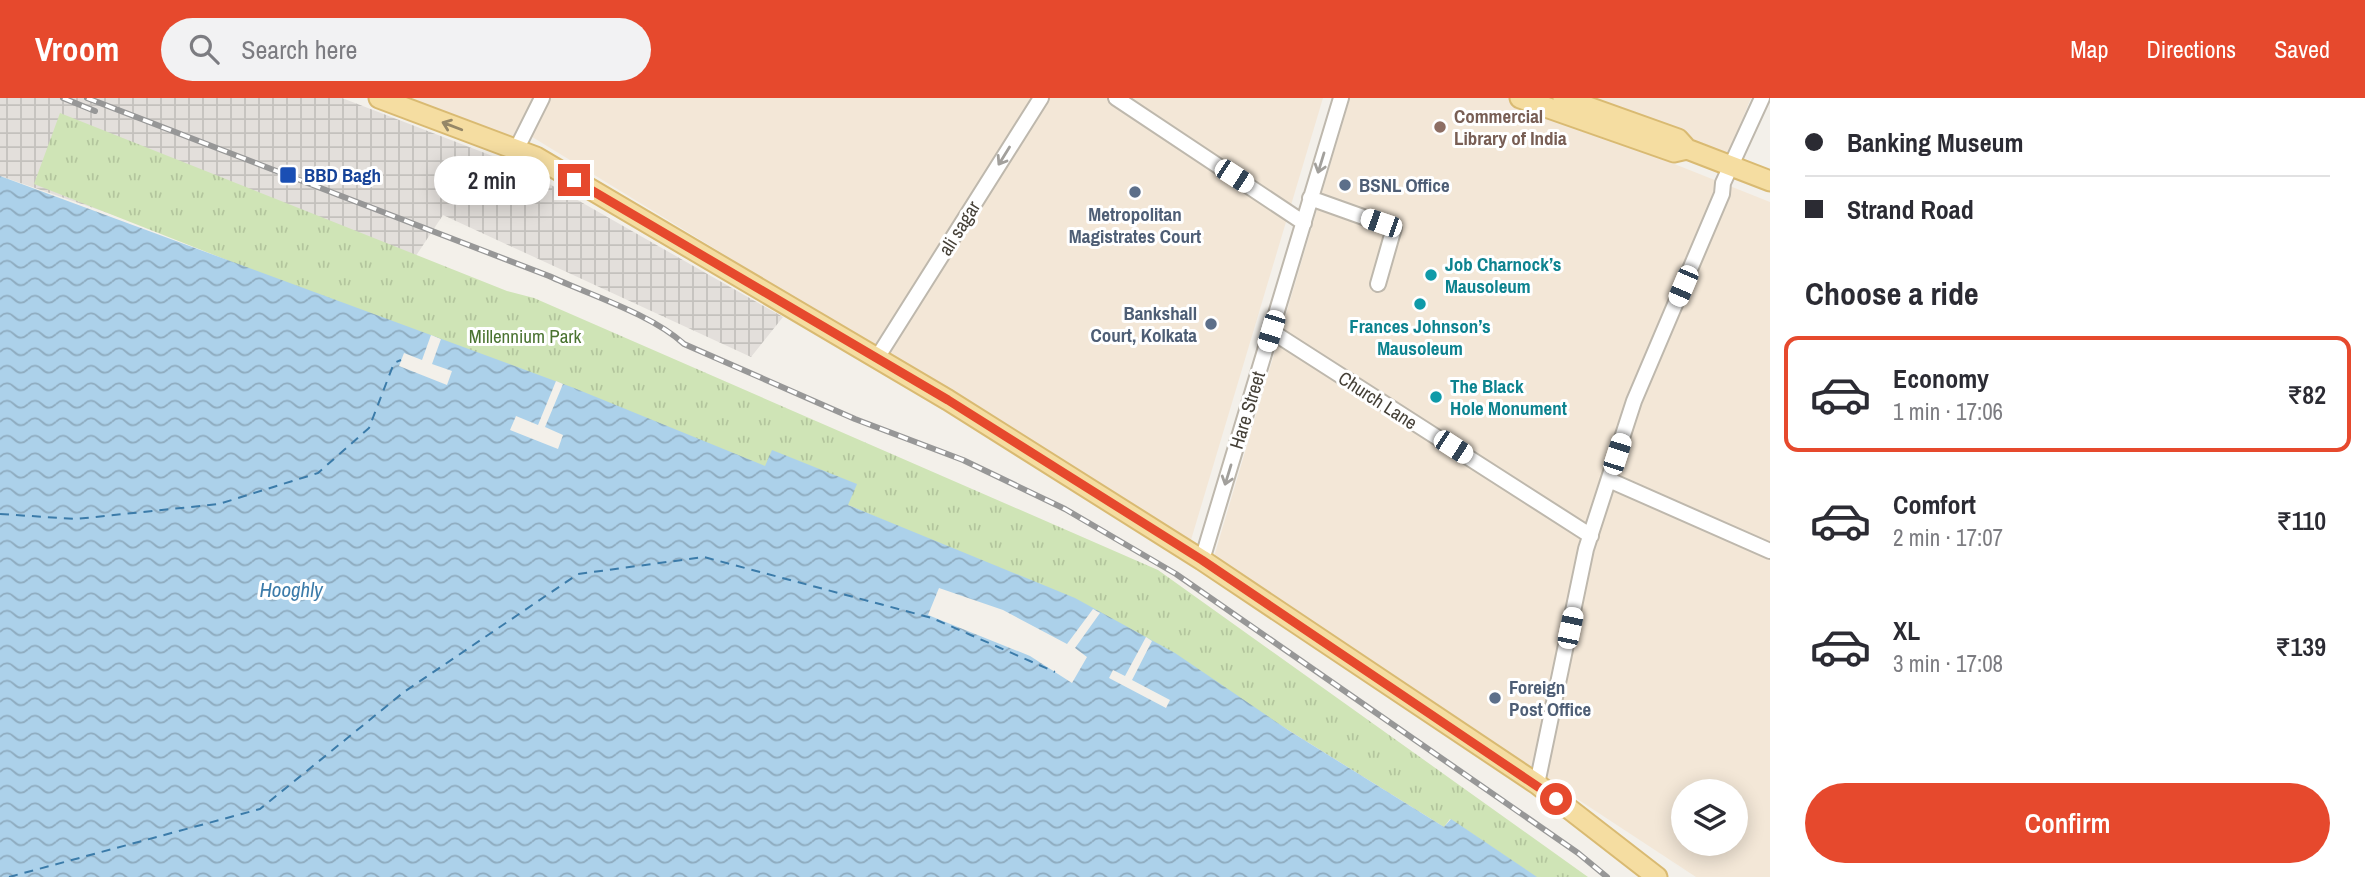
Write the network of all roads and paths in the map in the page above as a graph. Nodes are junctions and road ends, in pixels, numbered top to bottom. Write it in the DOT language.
graph roads {
  1 [pos="379,98"];
  2 [pos="542,98"];
  3 [pos="1041,98"];
  4 [pos="1116,98"];
  5 [pos="1341,98"];
  6 [pos="1520,98"];
  7 [pos="1563,98"];
  8 [pos="1762,98"];
  9 [pos="1770,99"];
  10 [pos="1687,149"];
  11 [pos="516,150"];
  12 [pos="1735,168"];
  13 [pos="1770,181"];
  14 [pos="1310,198"];
  15 [pos="1304,223"];
  16 [pos="1378,284"];
  17 [pos="1271,331"];
  18 [pos="877,358"];
  19 [pos="1609,480"];
  20 [pos="1591,536"];
  21 [pos="1770,551"];
  22 [pos="1202,560"];
  23 [pos="1537,784"];
  24 [pos="1657,877"];
  11 -- 1 [label="main road, one-way"];
  2 -- 11 [label="street"];
  3 -- 18 [label="street, ali sagar, one-way"];
  4 -- 15 [label="street"];
  5 -- 14 [label="street, Hare Street, one-way"];
  6 -- 10 [label="main road"];
  7 -- 10 [label="main road"];
  8 -- 12 [label="street"];
  9 -- 12 [label="street"];
  10 -- 12 [label="main road"];
  11 -- 18 [label="main road"];
  12 -- 13 [label="main road"];
  12 -- 19 [label="street"];
  14 -- 15 [label="street, Hare Street"];
  14 -- 16 [label="street"];
  15 -- 17 [label="street, Hare Street"];
  17 -- 20 [label="street, Church Lane"];
  17 -- 22 [label="street, Hare Street, one-way"];
  18 -- 22 [label="main road"];
  19 -- 20 [label="street"];
  19 -- 21 [label="street"];
  20 -- 23 [label="street"];
  22 -- 23 [label="main road"];
  23 -- 24 [label="main road"];
}
